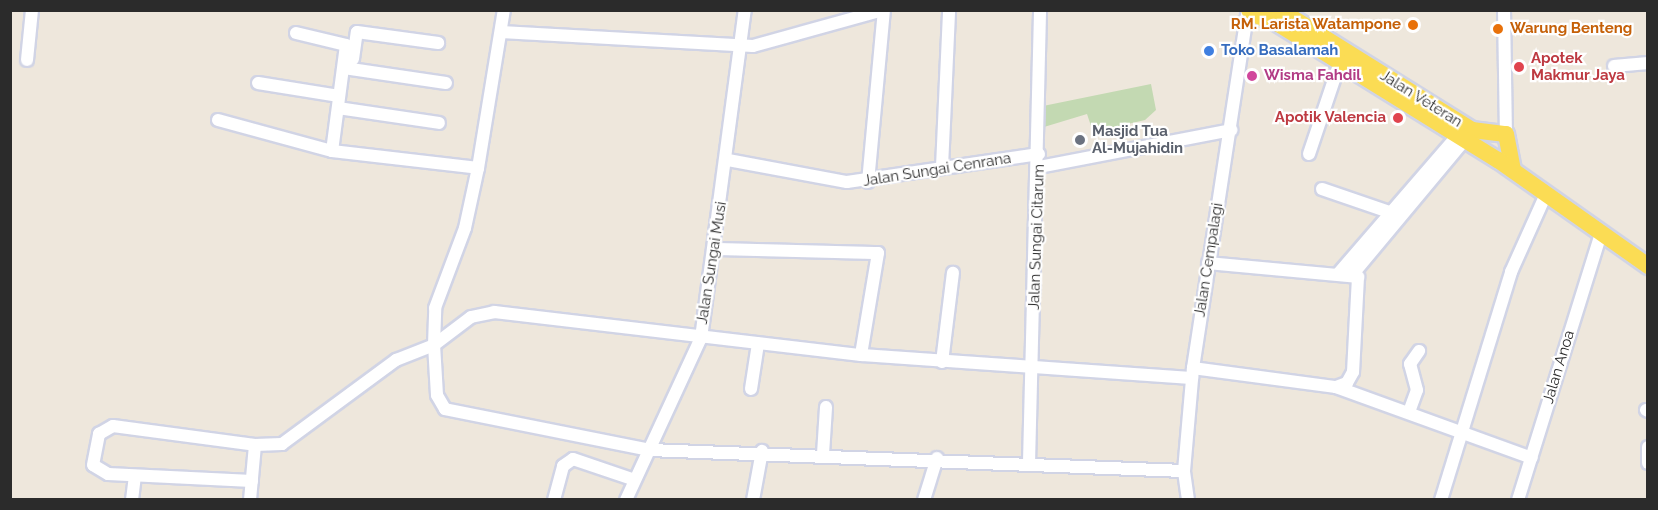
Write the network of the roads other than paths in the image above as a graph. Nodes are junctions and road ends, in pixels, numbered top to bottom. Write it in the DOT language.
graph roads {
  1 [pos="32,10"];
  2 [pos="504,10"];
  3 [pos="745,10"];
  4 [pos="883,10"];
  5 [pos="949,10"];
  6 [pos="1040,10"];
  7 [pos="1504,10"];
  8 [pos="1261,14"];
  9 [pos="1295,29"];
  10 [pos="501,32"];
  11 [pos="296,33"];
  12 [pos="438,43"];
  13 [pos="741,46"];
  14 [pos="27,60"];
  15 [pos="1340,62"];
  16 [pos="1647,63"];
  17 [pos="1614,66"];
  18 [pos="348,68"];
  19 [pos="258,83"];
  20 [pos="446,83"];
  21 [pos="338,102"];
  22 [pos="218,120"];
  23 [pos="439,123"];
  24 [pos="1231,130"];
  25 [pos="1465,133"];
  26 [pos="1506,134"];
  27 [pos="332,151"];
  28 [pos="1039,154"];
  29 [pos="1309,154"];
  30 [pos="728,160"];
  31 [pos="942,167"];
  32 [pos="1039,167"];
  33 [pos="478,168"];
  34 [pos="1513,170"];
  35 [pos="868,182"];
  36 [pos="1322,189"];
  37 [pos="1546,194"];
  38 [pos="1389,212"];
  39 [pos="1601,234"];
  40 [pos="714,249"];
  41 [pos="1208,263"];
  42 [pos="1647,266"];
  43 [pos="953,273"];
  44 [pos="1338,274"];
  45 [pos="1353,274"];
  46 [pos="701,338"];
  47 [pos="758,344"];
  48 [pos="434,345"];
  49 [pos="1419,351"];
  50 [pos="861,355"];
  51 [pos="942,362"];
  52 [pos="1032,364"];
  53 [pos="1192,373"];
  54 [pos="1336,387"];
  55 [pos="752,389"];
  56 [pos="826,407"];
  57 [pos="1409,412"];
  58 [pos="1460,432"];
  59 [pos="255,445"];
  60 [pos="1647,447"];
  61 [pos="650,450"];
  62 [pos="762,451"];
  63 [pos="823,454"];
  64 [pos="936,458"];
  65 [pos="1532,458"];
  66 [pos="1029,463"];
  67 [pos="1647,463"];
  68 [pos="1184,471"];
  69 [pos="135,476"];
  70 [pos="635,480"];
  71 [pos="252,481"];
  72 [pos="132,500"];
  73 [pos="250,500"];
  74 [pos="554,500"];
  75 [pos="626,500"];
  76 [pos="753,500"];
  77 [pos="924,500"];
  78 [pos="1188,500"];
  79 [pos="1441,500"];
  80 [pos="1518,500"];
  1 -- 14 [label="street"];
  2 -- 10 [label="street"];
  3 -- 13 [label="street, Jalan Sungai Musi"];
  4 -- 13 [label="street"];
  4 -- 35 [label="street"];
  5 -- 31 [label="street"];
  6 -- 28 [label="street, Jalan Sungai Citarum"];
  7 -- 26 [label="street"];
  8 -- 9 [label="main road, Jalan Veteran"];
  8 -- 24 [label="street, Jalan Cempalagi"];
  9 -- 15 [label="main road, Jalan Veteran"];
  9 -- 25 [label="main road, Jalan Veteran"];
  10 -- 13 [label="street"];
  10 -- 33 [label="street"];
  11 -- 18 [label="street"];
  12 -- 18 [label="street"];
  13 -- 30 [label="street, Jalan Sungai Musi"];
  15 -- 25 [label="main road, Jalan Veteran"];
  15 -- 29 [label="street"];
  16 -- 17 [label="street"];
  18 -- 20 [label="street"];
  18 -- 21 [label="street"];
  19 -- 21 [label="street"];
  21 -- 23 [label="street"];
  21 -- 27 [label="street"];
  22 -- 27 [label="street"];
  24 -- 32 [label="street"];
  24 -- 41 [label="street, Jalan Cempalagi"];
  25 -- 26 [label="main road, Jalan Veteran"];
  25 -- 34 [label="main road, Jalan Veteran"];
  25 -- 38 [label="street"];
  25 -- 45 [label="street"];
  26 -- 34 [label="main road"];
  27 -- 33 [label="street"];
  28 -- 31 [label="street, Jalan Sungai Cenrana"];
  28 -- 32 [label="street, Jalan Sungai Citarum"];
  30 -- 35 [label="street, Jalan Sungai Cenrana"];
  30 -- 40 [label="street, Jalan Sungai Musi"];
  31 -- 35 [label="street, Jalan Sungai Cenrana"];
  32 -- 52 [label="street, Jalan Sungai Citarum"];
  33 -- 48 [label="street"];
  34 -- 37 [label="main road, Jalan Veteran"];
  36 -- 38 [label="street"];
  37 -- 39 [label="main road, Jalan Veteran"];
  37 -- 58 [label="street"];
  38 -- 44 [label="street"];
  39 -- 42 [label="main road, Jalan Veteran"];
  39 -- 65 [label="street, Jalan Anoa"];
  40 -- 46 [label="street, Jalan Sungai Musi"];
  40 -- 50 [label="street"];
  41 -- 44 [label="street"];
  41 -- 53 [label="street, Jalan Cempalagi"];
  43 -- 51 [label="street"];
  44 -- 45 [label="street"];
  45 -- 54 [label="street"];
  46 -- 47 [label="street"];
  46 -- 48 [label="street"];
  46 -- 61 [label="street, Jalan Sungai Musi"];
  47 -- 50 [label="street"];
  47 -- 55 [label="street"];
  48 -- 59 [label="street"];
  48 -- 61 [label="street"];
  49 -- 57 [label="street"];
  50 -- 51 [label="street"];
  51 -- 52 [label="street"];
  52 -- 53 [label="street"];
  52 -- 66 [label="street, Jalan Sungai Citarum"];
  53 -- 54 [label="street"];
  53 -- 68 [label="street, Jalan Cempalagi"];
  54 -- 57 [label="street"];
  56 -- 63 [label="street"];
  57 -- 58 [label="street"];
  58 -- 65 [label="street"];
  58 -- 79 [label="street"];
  59 -- 69 [label="street"];
  59 -- 71 [label="street"];
  60 -- 67 [label="street"];
  61 -- 62 [label="street"];
  61 -- 70 [label="street, Jalan Sungai Musi"];
  62 -- 63 [label="street"];
  62 -- 76 [label="street"];
  63 -- 64 [label="street"];
  64 -- 66 [label="street"];
  64 -- 77 [label="street"];
  65 -- 80 [label="street, Jalan Anoa"];
  66 -- 68 [label="street"];
  68 -- 78 [label="street, Jalan Cempalagi"];
  69 -- 71 [label="street"];
  69 -- 72 [label="street"];
  70 -- 74 [label="street"];
  70 -- 75 [label="street, Jalan Sungai Musi"];
  71 -- 73 [label="street"];
}
